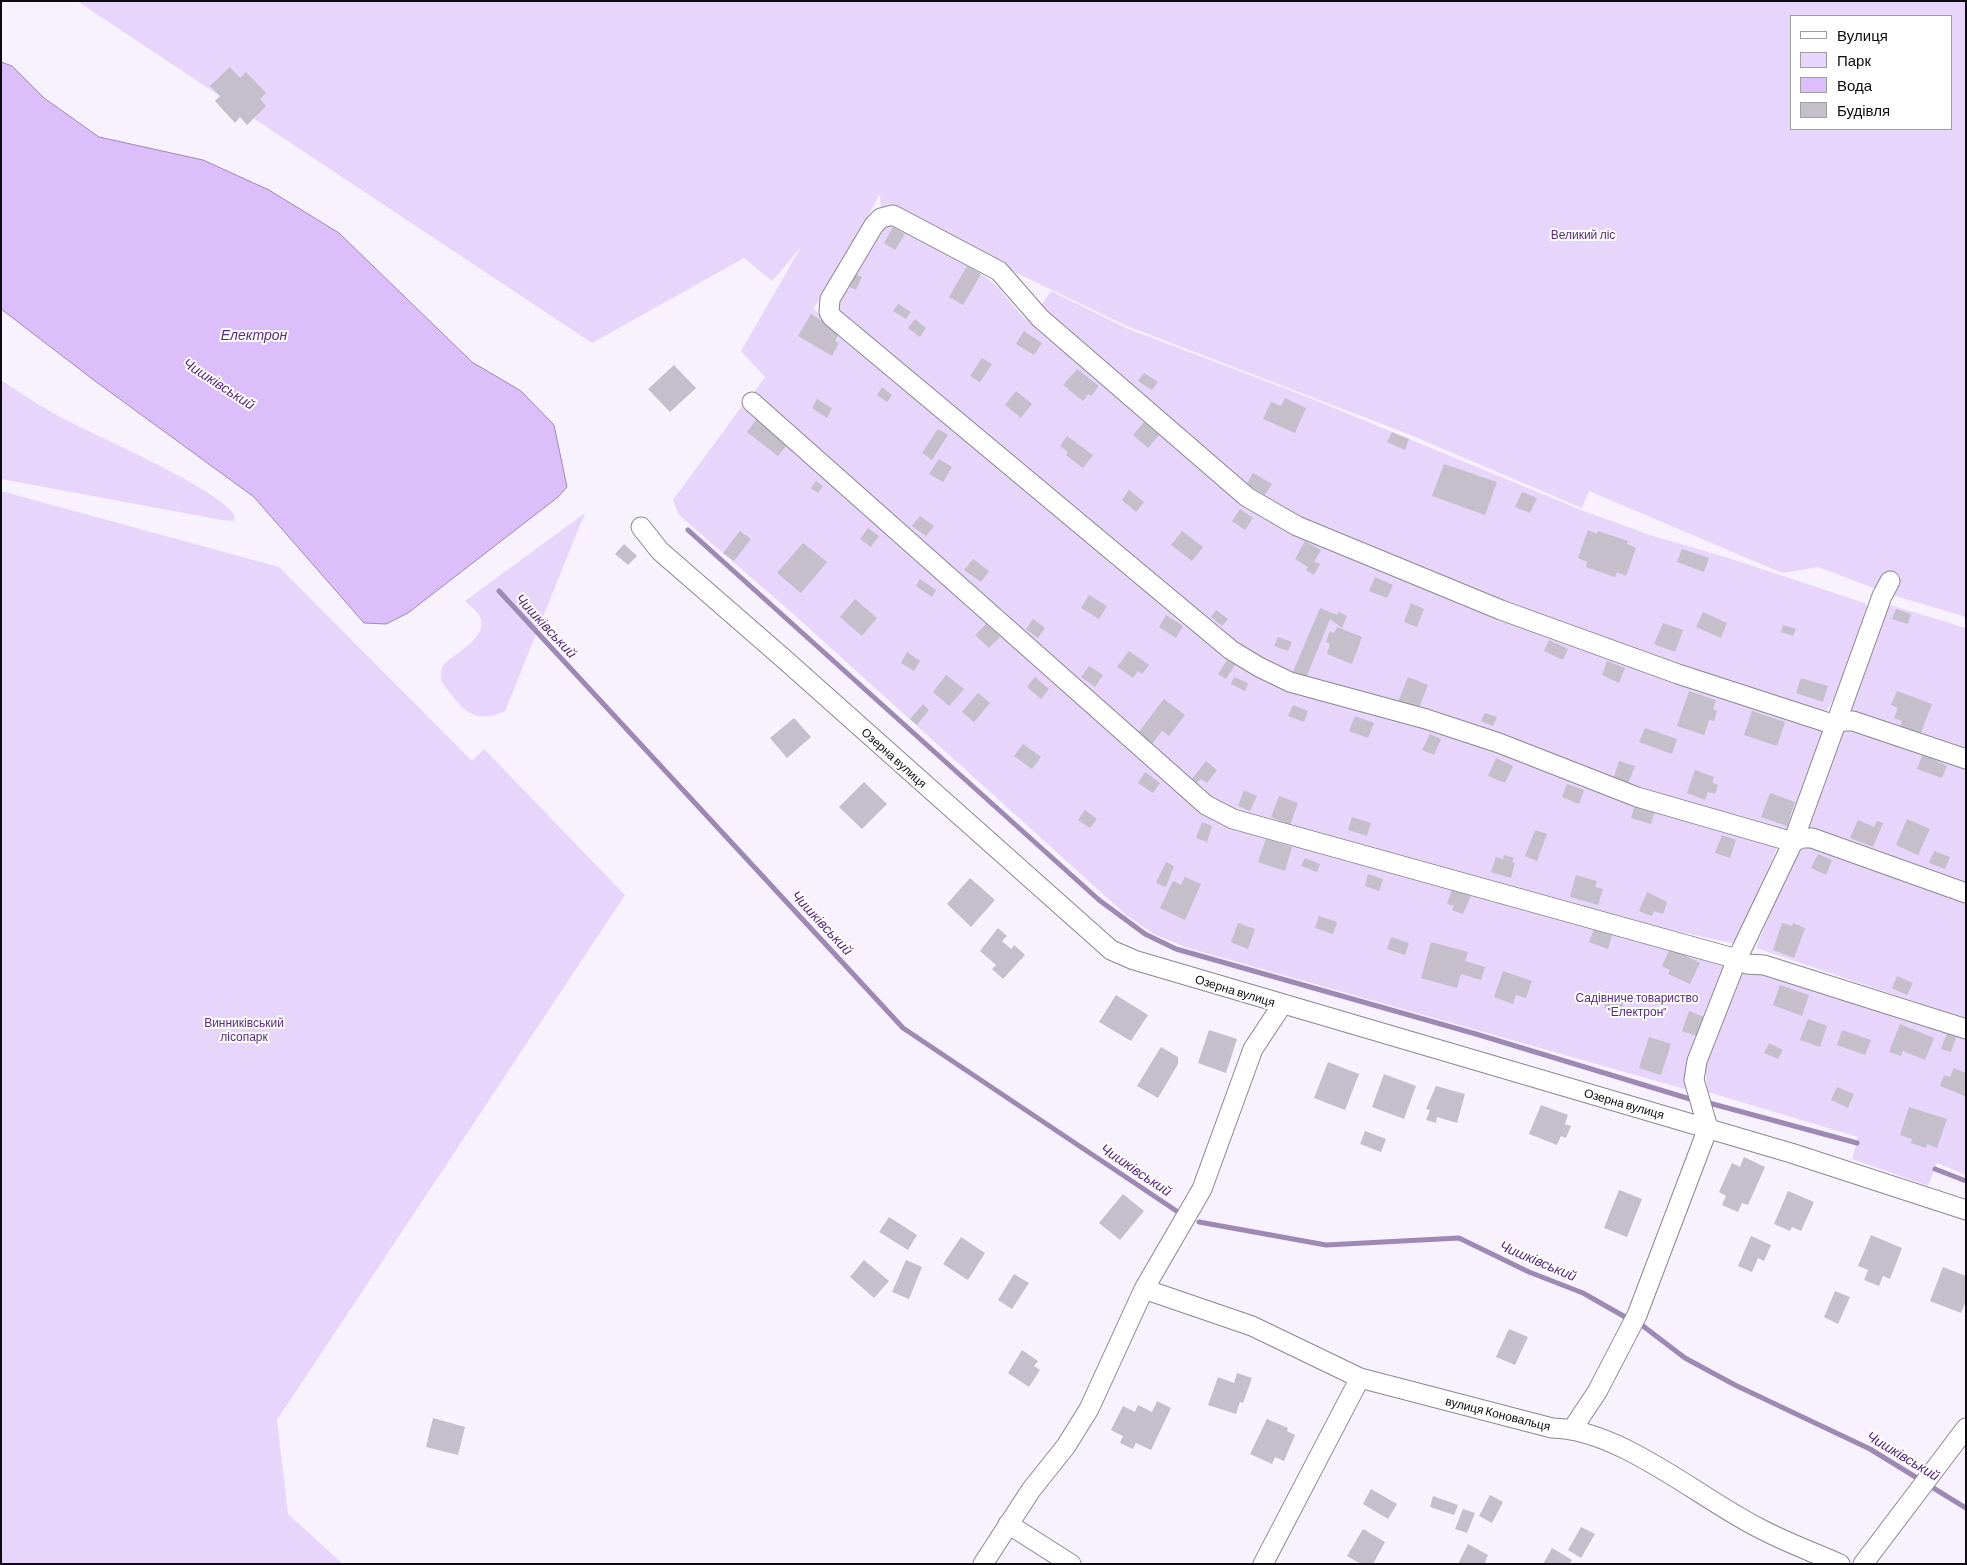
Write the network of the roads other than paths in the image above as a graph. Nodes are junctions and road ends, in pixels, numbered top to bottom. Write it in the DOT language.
graph roads {
  1 [pos="752,402"];
  2 [pos="641,527"];
  3 [pos="1890,581"];
  4 [pos="1835,725"];
  5 [pos="1966,759"];
  6 [pos="1793,842"];
  7 [pos="1966,893"];
  8 [pos="1737,959"];
  9 [pos="1282,1005"];
  10 [pos="1966,1029"];
  11 [pos="1708,1128"];
  12 [pos="1966,1210"];
  13 [pos="1144,1290"];
  14 [pos="1360,1378"];
  15 [pos="1573,1428"];
  16 [pos="1966,1428"];
  17 [pos="1008,1524"];
  18 [pos="983,1564"];
  19 [pos="1070,1564"];
  20 [pos="1263,1564"];
  21 [pos="1840,1564"];
  22 [pos="1863,1564"];
  1 -- 8 [label="street"];
  2 -- 9 [label="street, Озерна вулиця"];
  3 -- 4 [label="street"];
  4 -- 5 [label="street"];
  4 -- 6 [label="street"];
  4 -- 6 [label="street"];
  6 -- 7 [label="street"];
  6 -- 8 [label="street"];
  8 -- 10 [label="street"];
  8 -- 11 [label="street"];
  9 -- 11 [label="street, Озерна вулиця"];
  9 -- 13 [label="street"];
  11 -- 12 [label="street, Озерна вулиця"];
  11 -- 15 [label="street"];
  13 -- 14 [label="street, вулиця Коновальця"];
  13 -- 17 [label="street"];
  14 -- 15 [label="street, вулиця Коновальця"];
  14 -- 20 [label="street"];
  15 -- 21 [label="street, вулиця Коновальця"];
  16 -- 22 [label="street"];
  17 -- 18 [label="street"];
  17 -- 19 [label="street"];
}
